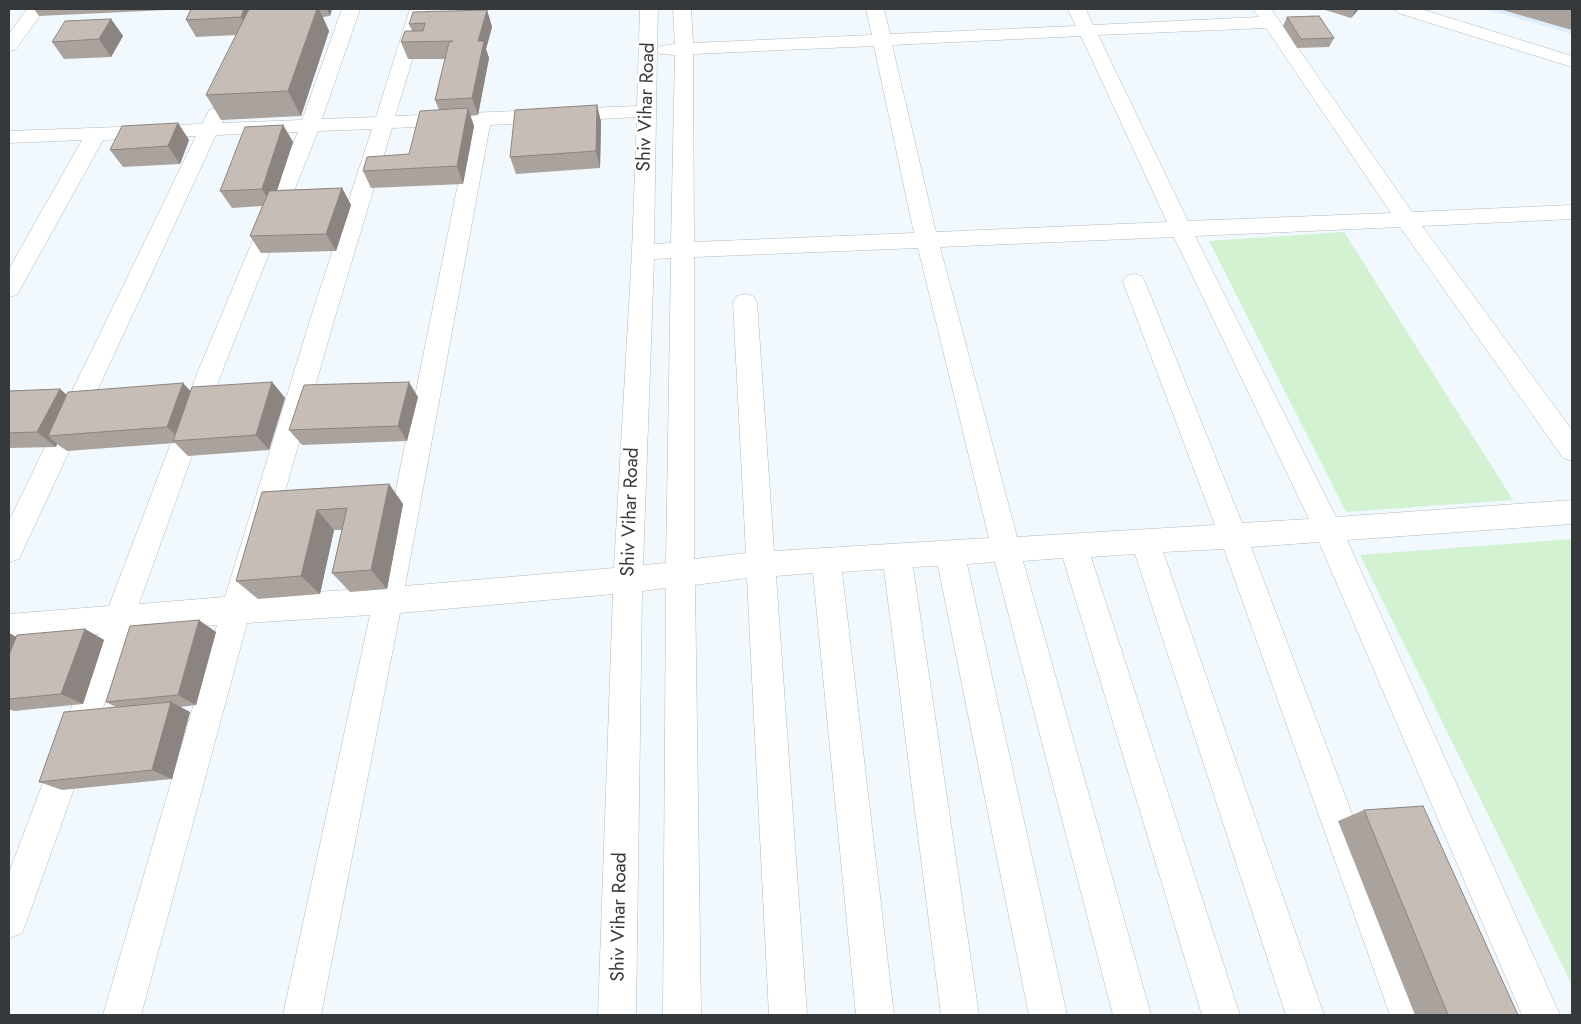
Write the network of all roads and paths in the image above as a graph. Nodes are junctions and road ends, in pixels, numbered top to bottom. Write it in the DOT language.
graph roads {
  1 [pos="36,9"];
  2 [pos="351,9"];
  3 [pos="419,9"];
  4 [pos="649,9"];
  5 [pos="682,9"];
  6 [pos="875,9"];
  7 [pos="1404,9"];
  8 [pos="1267,16"];
  9 [pos="1082,19"];
  10 [pos="881,39"];
  11 [pos="9,46"];
  12 [pos="684,49"];
  13 [pos="649,50"];
  14 [pos="1572,62"];
  15 [pos="225,95"];
  16 [pos="647,111"];
  17 [pos="481,119"];
  18 [pos="383,122"];
  19 [pos="310,126"];
  20 [pos="209,129"];
  21 [pos="96,134"];
  22 [pos="9,137"];
  23 [pos="1572,212"];
  24 [pos="1406,219"];
  25 [pos="1181,229"];
  26 [pos="927,240"];
  27 [pos="684,250"];
  28 [pos="643,252"];
  29 [pos="1134,282"];
  30 [pos="9,288"];
  31 [pos="745,302"];
  32 [pos="1572,450"];
  33 [pos="1572,512"];
  34 [pos="1328,530"];
  35 [pos="1233,536"];
  36 [pos="1146,542"];
  37 [pos="1073,545"];
  38 [pos="1006,549"];
  39 [pos="9,550"];
  40 [pos="950,553"];
  41 [pos="897,556"];
  42 [pos="826,560"];
  43 [pos="762,564"];
  44 [pos="680,574"];
  45 [pos="628,580"];
  46 [pos="388,602"];
  47 [pos="236,610"];
  48 [pos="121,619"];
  49 [pos="9,628"];
  50 [pos="9,920"];
  51 [pos="122,1015"];
  52 [pos="302,1015"];
  53 [pos="617,1015"];
  54 [pos="682,1015"];
  55 [pos="788,1015"];
  56 [pos="875,1015"];
  57 [pos="960,1015"];
  58 [pos="1048,1015"];
  59 [pos="1132,1015"];
  60 [pos="1222,1015"];
  61 [pos="1305,1015"];
  62 [pos="1409,1015"];
  63 [pos="1541,1015"];
  1 -- 11 [label="street"];
  2 -- 19 [label="street"];
  3 -- 18 [label="street"];
  4 -- 13 [label="street, Shiv Vihar Road"];
  5 -- 12 [label="street"];
  6 -- 10 [label="street"];
  7 -- 14 [label="street"];
  8 -- 9 [label="street"];
  8 -- 24 [label="street"];
  9 -- 10 [label="street"];
  9 -- 25 [label="street"];
  10 -- 12 [label="street"];
  10 -- 26 [label="street"];
  12 -- 13 [label="street"];
  12 -- 27 [label="street"];
  13 -- 16 [label="street, Shiv Vihar Road"];
  15 -- 20 [label="street"];
  16 -- 17 [label="street"];
  16 -- 28 [label="street, Shiv Vihar Road"];
  17 -- 18 [label="street"];
  17 -- 46 [label="street"];
  18 -- 19 [label="street"];
  18 -- 47 [label="street"];
  19 -- 20 [label="street"];
  19 -- 48 [label="street"];
  20 -- 21 [label="street"];
  20 -- 39 [label="street"];
  21 -- 22 [label="street"];
  21 -- 30 [label="street"];
  23 -- 24 [label="street"];
  24 -- 25 [label="street"];
  24 -- 32 [label="street"];
  25 -- 26 [label="street"];
  25 -- 34 [label="street"];
  26 -- 27 [label="street"];
  26 -- 38 [label="street"];
  27 -- 28 [label="street"];
  27 -- 44 [label="street"];
  28 -- 45 [label="street, Shiv Vihar Road"];
  29 -- 35 [label="street"];
  31 -- 43 [label="street"];
  33 -- 34 [label="street"];
  34 -- 35 [label="street"];
  34 -- 63 [label="street"];
  35 -- 36 [label="street"];
  35 -- 62 [label="street"];
  36 -- 37 [label="street"];
  36 -- 61 [label="street"];
  37 -- 38 [label="street"];
  37 -- 60 [label="street"];
  38 -- 40 [label="street"];
  38 -- 59 [label="street"];
  40 -- 41 [label="street"];
  40 -- 58 [label="street"];
  41 -- 42 [label="street"];
  41 -- 57 [label="street"];
  42 -- 43 [label="street"];
  42 -- 56 [label="street"];
  43 -- 44 [label="street"];
  43 -- 55 [label="street"];
  44 -- 45 [label="street"];
  44 -- 54 [label="street"];
  45 -- 46 [label="street"];
  45 -- 53 [label="street, Shiv Vihar Road"];
  46 -- 47 [label="street"];
  46 -- 52 [label="street"];
  47 -- 48 [label="street"];
  47 -- 51 [label="street"];
  48 -- 49 [label="street"];
  48 -- 50 [label="street"];
}
